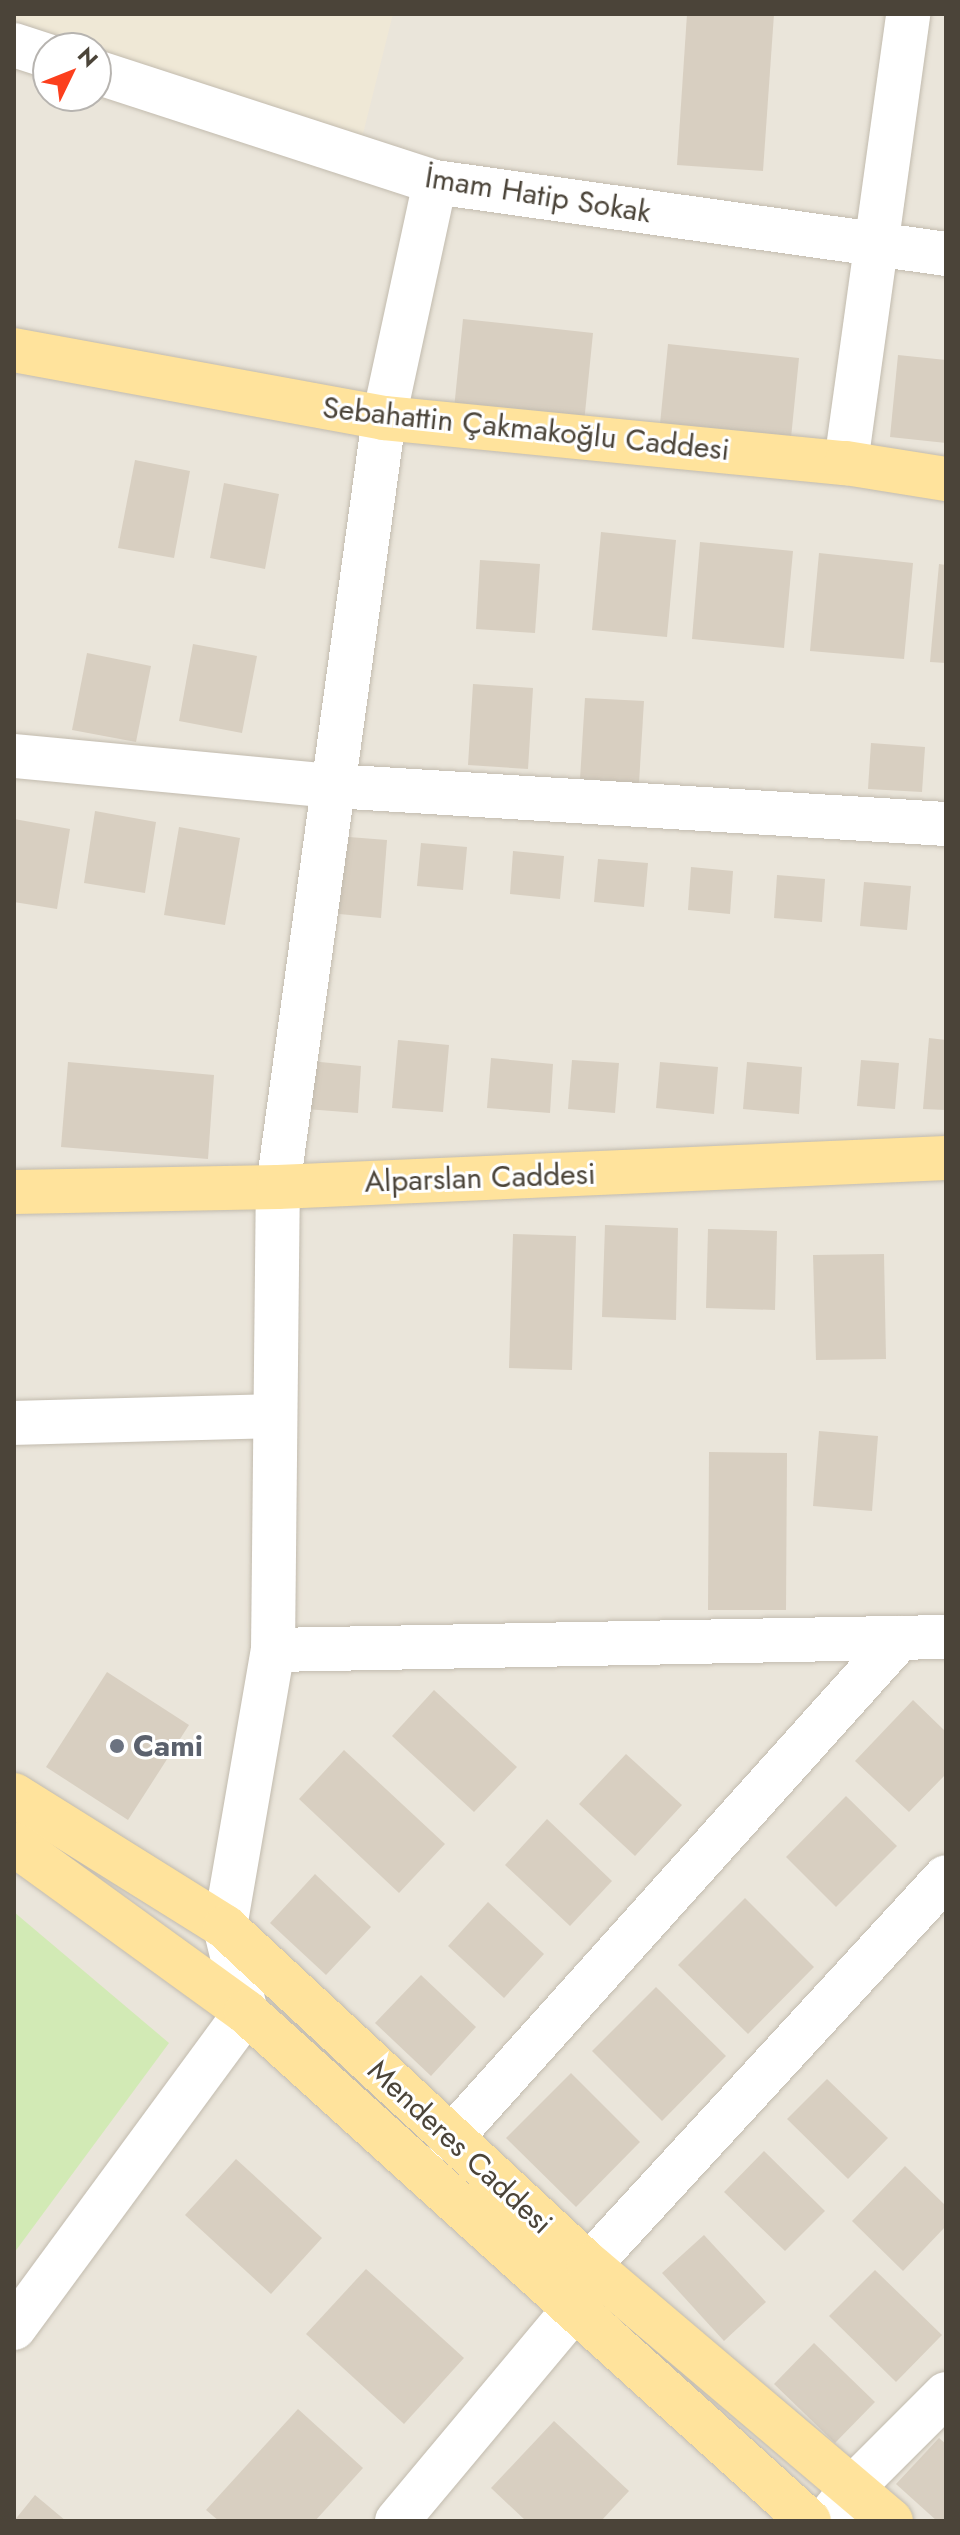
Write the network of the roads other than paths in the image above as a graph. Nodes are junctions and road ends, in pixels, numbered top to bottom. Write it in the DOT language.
graph roads {
  1 [pos="908,14"];
  2 [pos="112,77"];
  3 [pos="435,182"];
  4 [pos="877,245"];
  5 [pos="946,254"];
  6 [pos="14,350"];
  7 [pos="384,418"];
  8 [pos="846,463"];
  9 [pos="946,479"];
  10 [pos="14,756"];
  11 [pos="333,786"];
  12 [pos="946,824"];
  13 [pos="946,1158"];
  14 [pos="278,1187"];
  15 [pos="14,1192"];
  16 [pos="275,1416"];
  17 [pos="14,1423"];
  18 [pos="946,1637"];
  19 [pos="900,1638"];
  20 [pos="273,1650"];
  21 [pos="14,1795"];
  22 [pos="14,1844"];
  23 [pos="946,1877"];
  24 [pos="225,1927"];
  25 [pos="246,2012"];
  26 [pos="450,2139"];
  27 [pos="589,2265"];
  28 [pos="574,2309"];
  29 [pos="14,2328"];
  30 [pos="946,2394"];
  31 [pos="854,2486"];
  32 [pos="397,2521"];
  33 [pos="809,2521"];
  34 [pos="826,2521"];
  35 [pos="891,2521"];
  1 -- 4 [label="street"];
  2 -- 3 [label="street, İmam Hatip Sokak"];
  3 -- 4 [label="street, İmam Hatip Sokak"];
  3 -- 7 [label="street"];
  4 -- 5 [label="street, İmam Hatip Sokak"];
  4 -- 8 [label="street"];
  6 -- 7 [label="main road, Sebahattin Çakmakoğlu Caddesi"];
  7 -- 8 [label="main road, Sebahattin Çakmakoğlu Caddesi"];
  7 -- 11 [label="street"];
  8 -- 9 [label="main road, Sebahattin Çakmakoğlu Caddesi"];
  10 -- 11 [label="street"];
  11 -- 12 [label="street"];
  11 -- 14 [label="street"];
  13 -- 14 [label="main road, Alparslan Caddesi"];
  14 -- 15 [label="main road, Alparslan Caddesi"];
  14 -- 16 [label="street"];
  16 -- 17 [label="street"];
  16 -- 20 [label="street"];
  18 -- 19 [label="street"];
  19 -- 20 [label="street"];
  19 -- 26 [label="street"];
  20 -- 24 [label="street"];
  21 -- 24 [label="main road, Menderes Caddesi"];
  22 -- 25 [label="main road, Menderes Caddesi"];
  23 -- 27 [label="street"];
  24 -- 25 [label="street"];
  24 -- 26 [label="main road, Menderes Caddesi"];
  25 -- 28 [label="main road, Menderes Caddesi"];
  25 -- 29 [label="street"];
  26 -- 27 [label="main road, Menderes Caddesi"];
  27 -- 28 [label="street"];
  27 -- 31 [label="main road, Menderes Caddesi"];
  28 -- 32 [label="street"];
  28 -- 33 [label="main road, Menderes Caddesi"];
  30 -- 31 [label="street"];
  31 -- 34 [label="street"];
  31 -- 35 [label="main road, Menderes Caddesi"];
}
